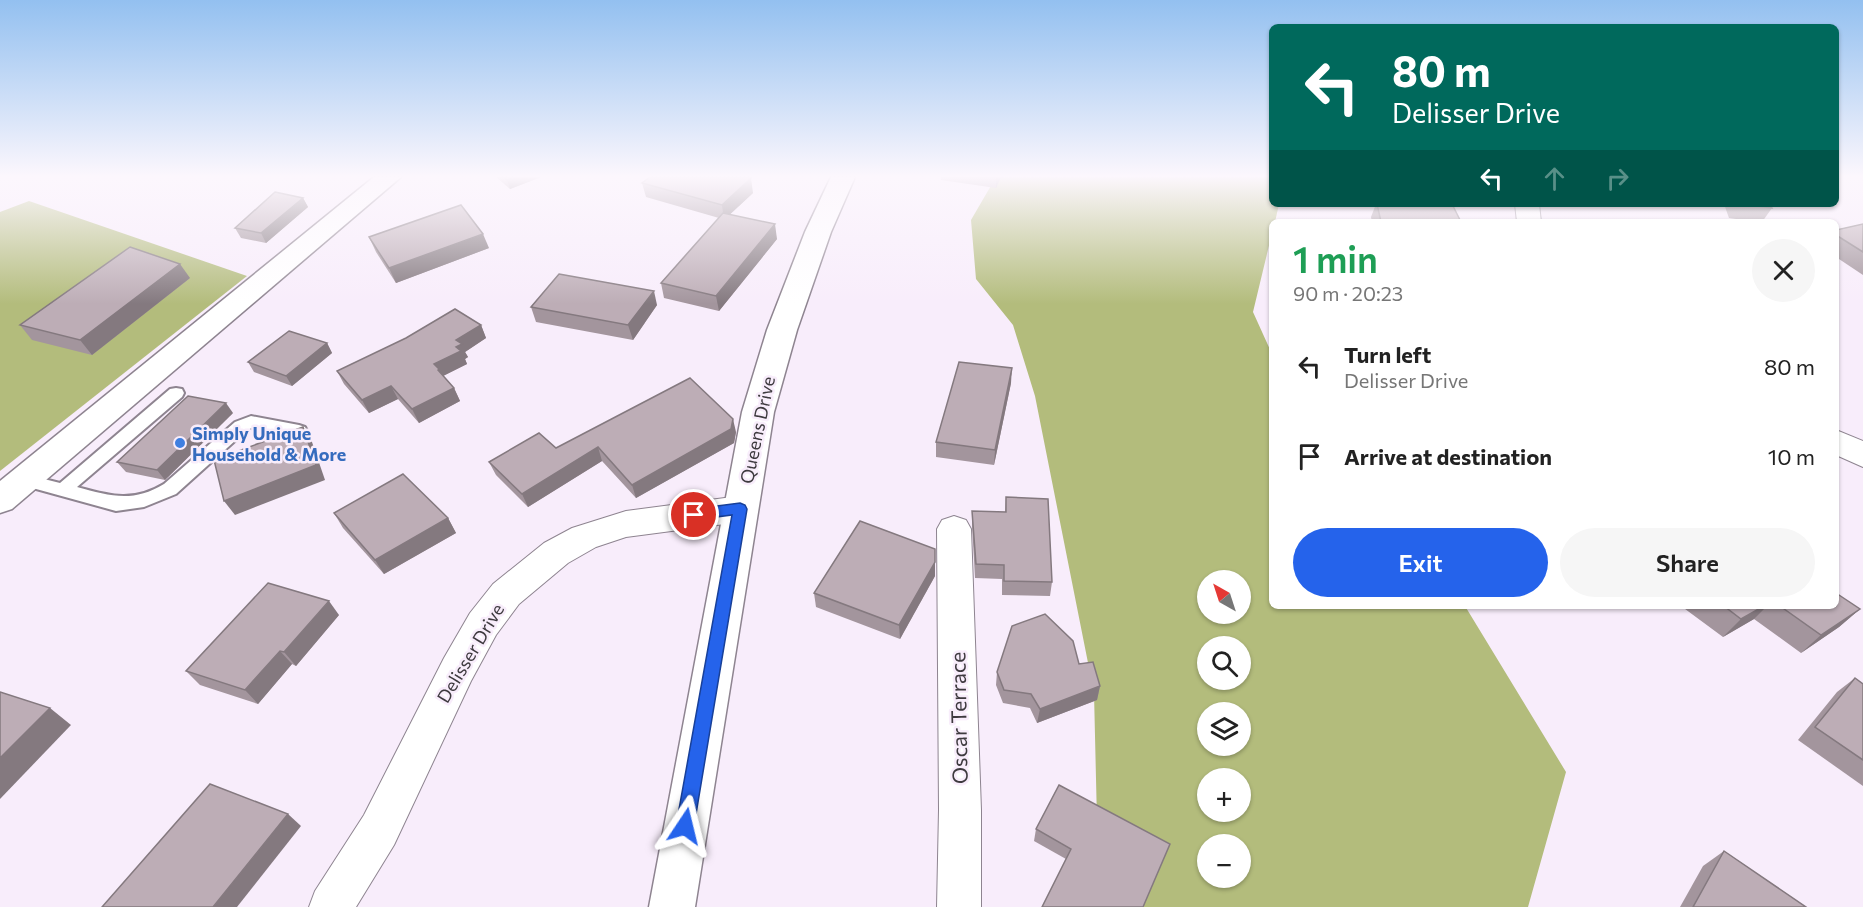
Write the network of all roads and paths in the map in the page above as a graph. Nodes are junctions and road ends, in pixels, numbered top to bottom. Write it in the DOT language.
graph roads {
  1 [pos="338,219"];
  2 [pos="824,219"];
  3 [pos="176,393"];
  4 [pos="299,431"];
  5 [pos="1839,443"];
  6 [pos="1863,455"];
  7 [pos="24,480"];
  8 [pos="62,491"];
  9 [pos="0,500"];
  10 [pos="740,509"];
  11 [pos="954,529"];
  12 [pos="331,907"];
  13 [pos="672,907"];
  14 [pos="958,907"];
  1 -- 7 [label="main road"];
  2 -- 10 [label="main road, Queens Drive"];
  3 -- 8 [label="lane"];
  4 -- 8 [label="lane"];
  5 -- 6 [label="street"];
  7 -- 8 [label="lane"];
  7 -- 9 [label="main road"];
  10 -- 12 [label="street, Delisser Drive"];
  10 -- 13 [label="main road, Queens Drive"];
  11 -- 14 [label="street, Oscar Terrace"];
}
